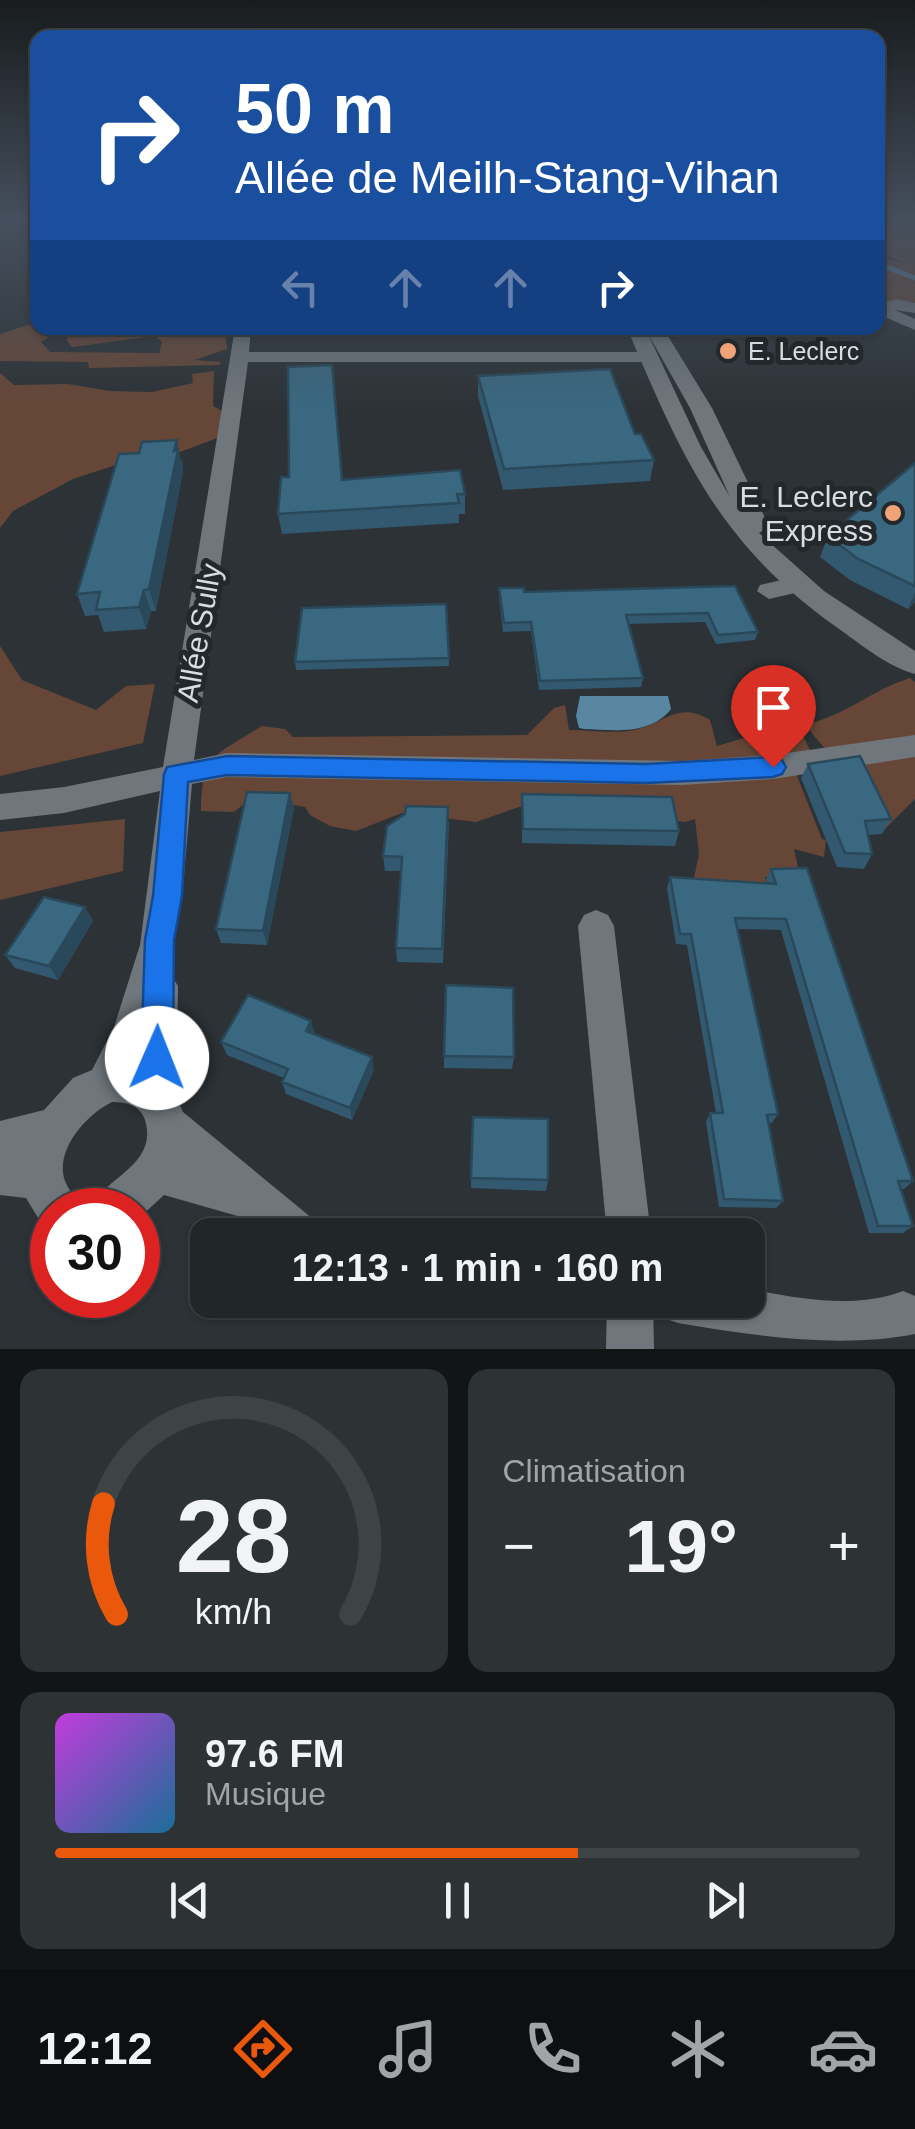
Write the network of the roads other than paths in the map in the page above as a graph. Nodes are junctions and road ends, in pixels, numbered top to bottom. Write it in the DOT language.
graph roads {
  1 [pos="242,335"];
  2 [pos="639,335"];
  3 [pos="650,335"];
  4 [pos="658,335"];
  5 [pos="649,356"];
  6 [pos="240,358"];
  7 [pos="690,387"];
  8 [pos="669,403"];
  9 [pos="770,556"];
  10 [pos="800,584"];
  11 [pos="770,590"];
  12 [pos="915,664"];
  13 [pos="915,746"];
  14 [pos="176,774"];
  15 [pos="0,807"];
  16 [pos="596,926"];
  17 [pos="160,940"];
  18 [pos="106,1083"];
  19 [pos="159,1108"];
  20 [pos="46,1130"];
  21 [pos="0,1142"];
  22 [pos="155,1170"];
  23 [pos="32,1188"];
  24 [pos="143,1188"];
  25 [pos="247,1197"];
  26 [pos="275,1218"];
  27 [pos="627,1218"];
  28 [pos="765,1314"];
  29 [pos="903,1316"];
  30 [pos="630,1318"];
  31 [pos="630,1349"];
  1 -- 6 [label="street, Allée Sully"];
  2 -- 5 [label="street"];
  3 -- 7 [label="street"];
  4 -- 7 [label="street"];
  5 -- 6 [label="street"];
  5 -- 8 [label="street"];
  6 -- 14 [label="street, Allée Sully"];
  7 -- 8 [label="street"];
  7 -- 9 [label="street"];
  8 -- 9 [label="street"];
  9 -- 10 [label="street"];
  10 -- 11 [label="street"];
  10 -- 12 [label="street"];
  13 -- 14 [label="street"];
  14 -- 15 [label="street"];
  14 -- 17 [label="street, Allée Sully"];
  16 -- 27 [label="street"];
  17 -- 18 [label="street, Allée Sully"];
  17 -- 19 [label="street, Allée Sully"];
  18 -- 19 [label="street"];
  18 -- 20 [label="street"];
  19 -- 22 [label="street, Allée Sully"];
  19 -- 25 [label="street"];
  20 -- 21 [label="street"];
  20 -- 23 [label="street"];
  22 -- 24 [label="street"];
  22 -- 25 [label="street"];
  25 -- 26 [label="street"];
  28 -- 29 [label="street"];
  30 -- 31 [label="street"];
}
